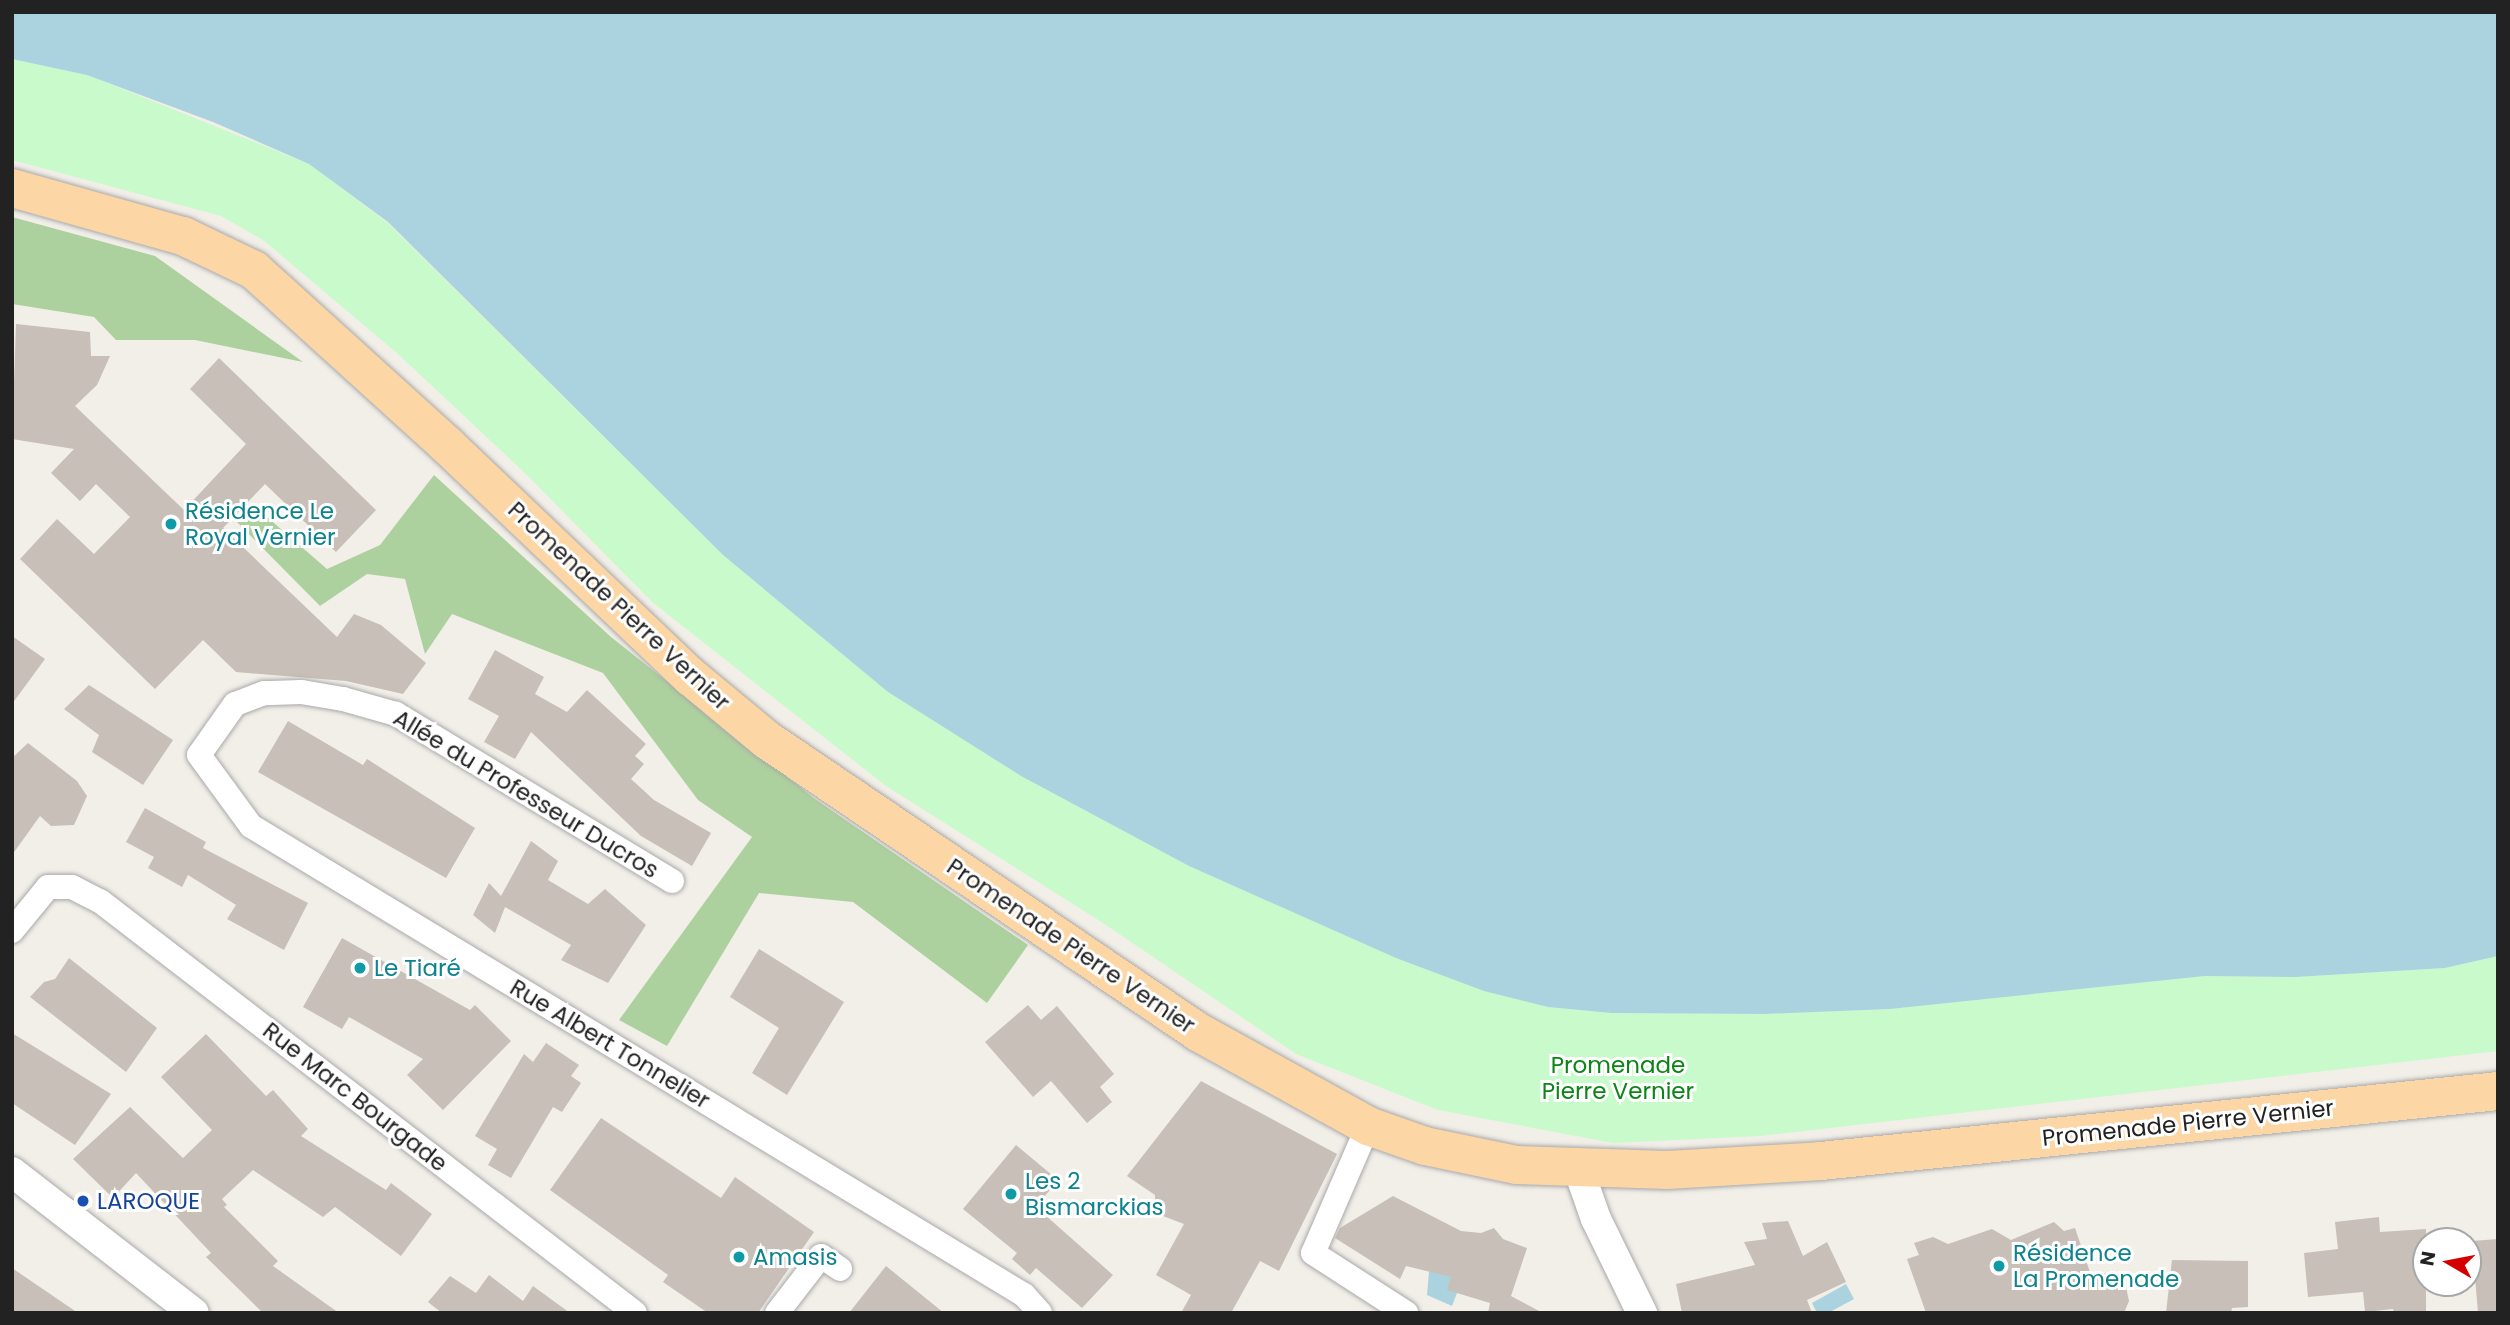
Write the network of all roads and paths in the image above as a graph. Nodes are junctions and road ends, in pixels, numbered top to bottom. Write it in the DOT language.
graph roads {
  1 [pos="12,188"];
  2 [pos="199,755"];
  3 [pos="672,881"];
  4 [pos="12,931"];
  5 [pos="2498,1091"];
  6 [pos="1368,1126"];
  7 [pos="1578,1168"];
  8 [pos="12,1172"];
  9 [pos="840,1269"];
  10 [pos="1030,1307"];
  11 [pos="194,1313"];
  12 [pos="635,1313"];
  13 [pos="776,1313"];
  14 [pos="1406,1313"];
  15 [pos="1642,1313"];
  1 -- 6 [label="main road, Promenade Pierre Vernier"];
  2 -- 3 [label="street, Allée du Professeur Ducros"];
  2 -- 10 [label="street, Rue Albert Tonnelier"];
  4 -- 12 [label="street, Rue Marc Bourgade"];
  5 -- 7 [label="main road, Promenade Pierre Vernier"];
  6 -- 7 [label="main road, Promenade Pierre Vernier"];
  6 -- 14 [label="street"];
  7 -- 15 [label="street"];
  8 -- 11 [label="street"];
  9 -- 13 [label="street"];
}
